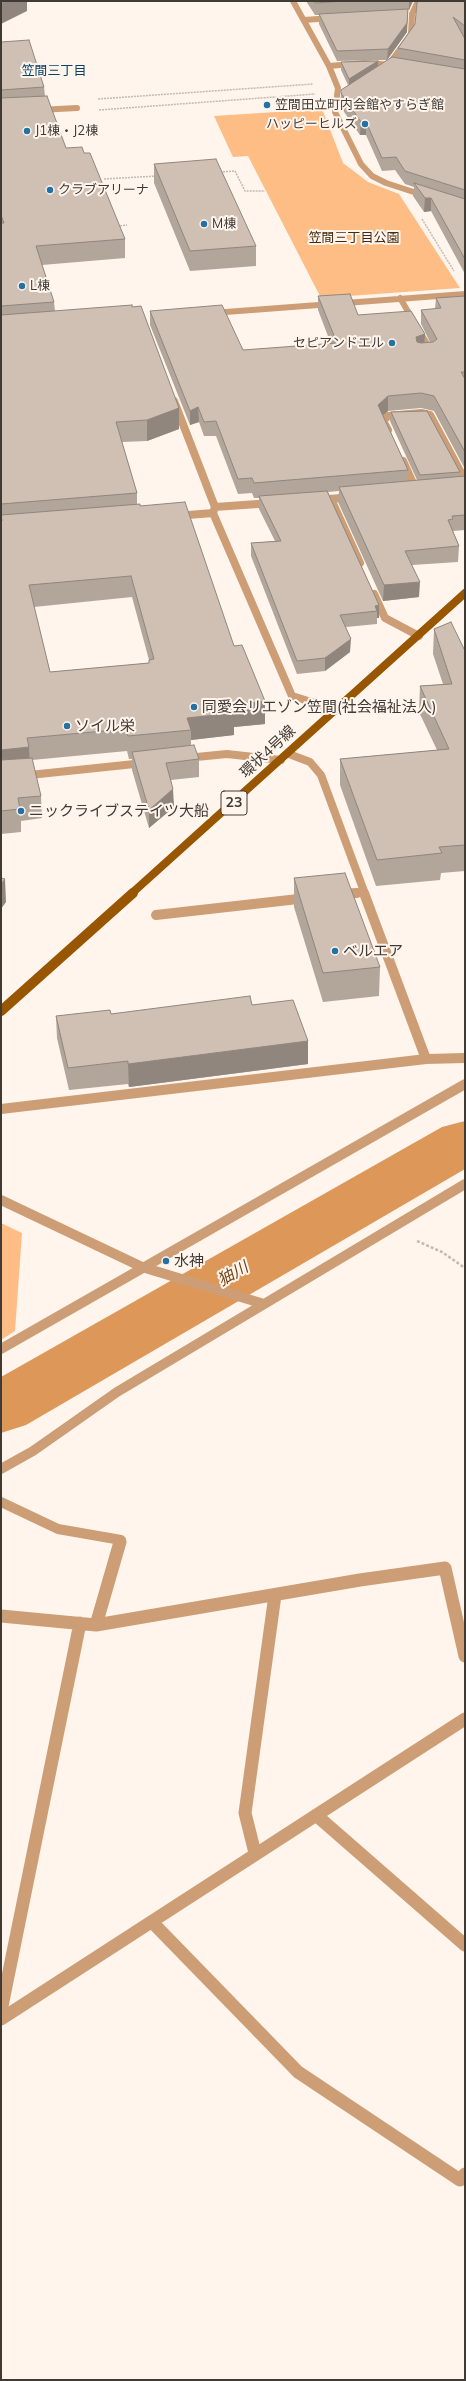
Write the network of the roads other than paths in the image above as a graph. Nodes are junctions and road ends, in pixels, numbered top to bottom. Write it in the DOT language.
graph roads {
  1 [pos="293,1"];
  2 [pos="418,1"];
  3 [pos="404,14"];
  4 [pos="412,14"];
  5 [pos="342,18"];
  6 [pos="304,20"];
  7 [pos="388,64"];
  8 [pos="329,66"];
  9 [pos="402,66"];
  10 [pos="381,73"];
  11 [pos="77,108"];
  12 [pos="32,110"];
  13 [pos="435,199"];
  14 [pos="465,294"];
  15 [pos="400,298"];
  16 [pos="205,314"];
  17 [pos="420,353"];
  18 [pos="171,391"];
  19 [pos="390,435"];
  20 [pos="400,456"];
  21 [pos="465,480"];
  22 [pos="416,490"];
  23 [pos="362,496"];
  24 [pos="332,499"];
  25 [pos="308,501"];
  26 [pos="277,503"];
  27 [pos="214,510"];
  28 [pos="166,517"];
  29 [pos="363,569"];
  30 [pos="369,583"];
  31 [pos="465,593"];
  32 [pos="420,636"];
  33 [pos="334,709"];
  34 [pos="289,754"];
  35 [pos="180,759"];
  36 [pos="281,760"];
  37 [pos="157,761"];
  38 [pos="1,778"];
  39 [pos="364,892"];
  40 [pos="156,915"];
  41 [pos="1,1011"];
  42 [pos="465,1058"];
  43 [pos="426,1059"];
  44 [pos="465,1084"];
  45 [pos="1,1108"];
  46 [pos="465,1184"];
  47 [pos="1,1200"];
  48 [pos="142,1267"];
  49 [pos="264,1304"];
  50 [pos="1,1349"];
  51 [pos="1,1469"];
  52 [pos="1,1502"];
  53 [pos="275,1595"];
  54 [pos="1,1616"];
  55 [pos="80,1623"];
  56 [pos="96,1625"];
  57 [pos="465,1656"];
  58 [pos="465,1719"];
  59 [pos="316,1815"];
  60 [pos="255,1854"];
  61 [pos="152,1922"];
  62 [pos="465,1945"];
  63 [pos="1,2011"];
  64 [pos="1,2019"];
  65 [pos="465,2174"];
  1 -- 6 [label="street"];
  2 -- 4 [label="street"];
  3 -- 4 [label="street"];
  4 -- 7 [label="street"];
  5 -- 6 [label="street"];
  6 -- 8 [label="street"];
  7 -- 8 [label="street"];
  7 -- 9 [label="street"];
  7 -- 10 [label="street"];
  8 -- 13 [label="street"];
  11 -- 12 [label="street"];
  14 -- 15 [label="street"];
  15 -- 16 [label="street"];
  15 -- 17 [label="street"];
  18 -- 27 [label="street"];
  19 -- 21 [label="street"];
  20 -- 22 [label="street"];
  23 -- 24 [label="street"];
  24 -- 25 [label="street"];
  24 -- 29 [label="street"];
  26 -- 27 [label="street"];
  27 -- 28 [label="street"];
  27 -- 33 [label="street"];
  30 -- 32 [label="street"];
  31 -- 32 [label="main road, 環状4号線 / 23"];
  32 -- 33 [label="main road, 環状4号線 / 23"];
  33 -- 34 [label="main road, 環状4号線 / 23"];
  34 -- 36 [label="main road, 環状4号線 / 23"];
  34 -- 39 [label="street"];
  35 -- 36 [label="street"];
  36 -- 41 [label="main road, 環状4号線 / 23"];
  37 -- 38 [label="street"];
  39 -- 40 [label="street"];
  39 -- 43 [label="street"];
  42 -- 43 [label="street"];
  43 -- 45 [label="street"];
  44 -- 48 [label="street"];
  46 -- 49 [label="street"];
  47 -- 48 [label="street"];
  48 -- 49 [label="street"];
  48 -- 50 [label="street"];
  49 -- 51 [label="street"];
  52 -- 56 [label="street"];
  53 -- 56 [label="street"];
  53 -- 57 [label="street"];
  53 -- 60 [label="street"];
  54 -- 55 [label="street"];
  55 -- 56 [label="street"];
  55 -- 63 [label="street"];
  58 -- 59 [label="street"];
  59 -- 60 [label="street"];
  59 -- 62 [label="street"];
  60 -- 61 [label="street"];
  61 -- 64 [label="street"];
  61 -- 65 [label="street"];
}
